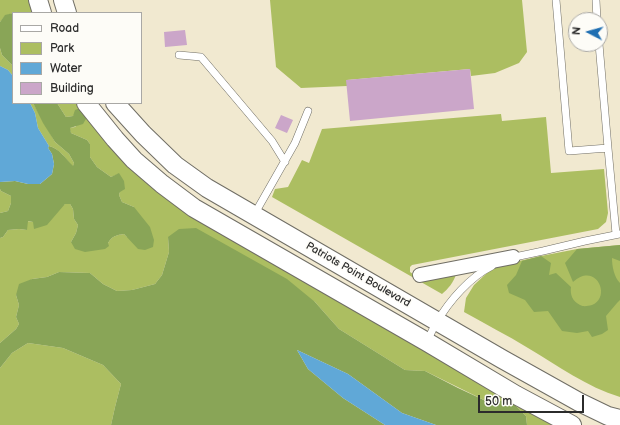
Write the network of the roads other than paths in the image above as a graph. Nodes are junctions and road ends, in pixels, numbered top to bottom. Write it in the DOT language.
graph roads {
  1 [pos="38,0"];
  2 [pos="63,0"];
  3 [pos="556,0"];
  4 [pos="596,0"];
  5 [pos="42,12"];
  6 [pos="67,12"];
  7 [pos="597,12"];
  8 [pos="601,52"];
  9 [pos="180,55"];
  10 [pos="87,104"];
  11 [pos="116,104"];
  12 [pos="308,111"];
  13 [pos="608,148"];
  14 [pos="285,162"];
  15 [pos="254,215"];
  16 [pos="618,234"];
  17 [pos="513,257"];
  18 [pos="420,275"];
  19 [pos="437,321"];
  20 [pos="427,342"];
  21 [pos="620,420"];
  22 [pos="572,425"];
  1 -- 5 [label="street"];
  2 -- 6 [label="street"];
  3 -- 13 [label="lane"];
  4 -- 7 [label="lane"];
  8 -- 13 [label="lane"];
  9 -- 14 [label="lane"];
  10 -- 20 [label="street"];
  11 -- 15 [label="street, Patriots Point Boulevard"];
  12 -- 14 [label="lane"];
  13 -- 16 [label="lane"];
  14 -- 15 [label="lane"];
  15 -- 19 [label="street, Patriots Point Boulevard"];
  16 -- 17 [label="lane"];
  17 -- 18 [label="street"];
  17 -- 19 [label="lane"];
  19 -- 20 [label="lane"];
  19 -- 21 [label="street, Patriots Point Boulevard"];
  20 -- 22 [label="street"];
}
